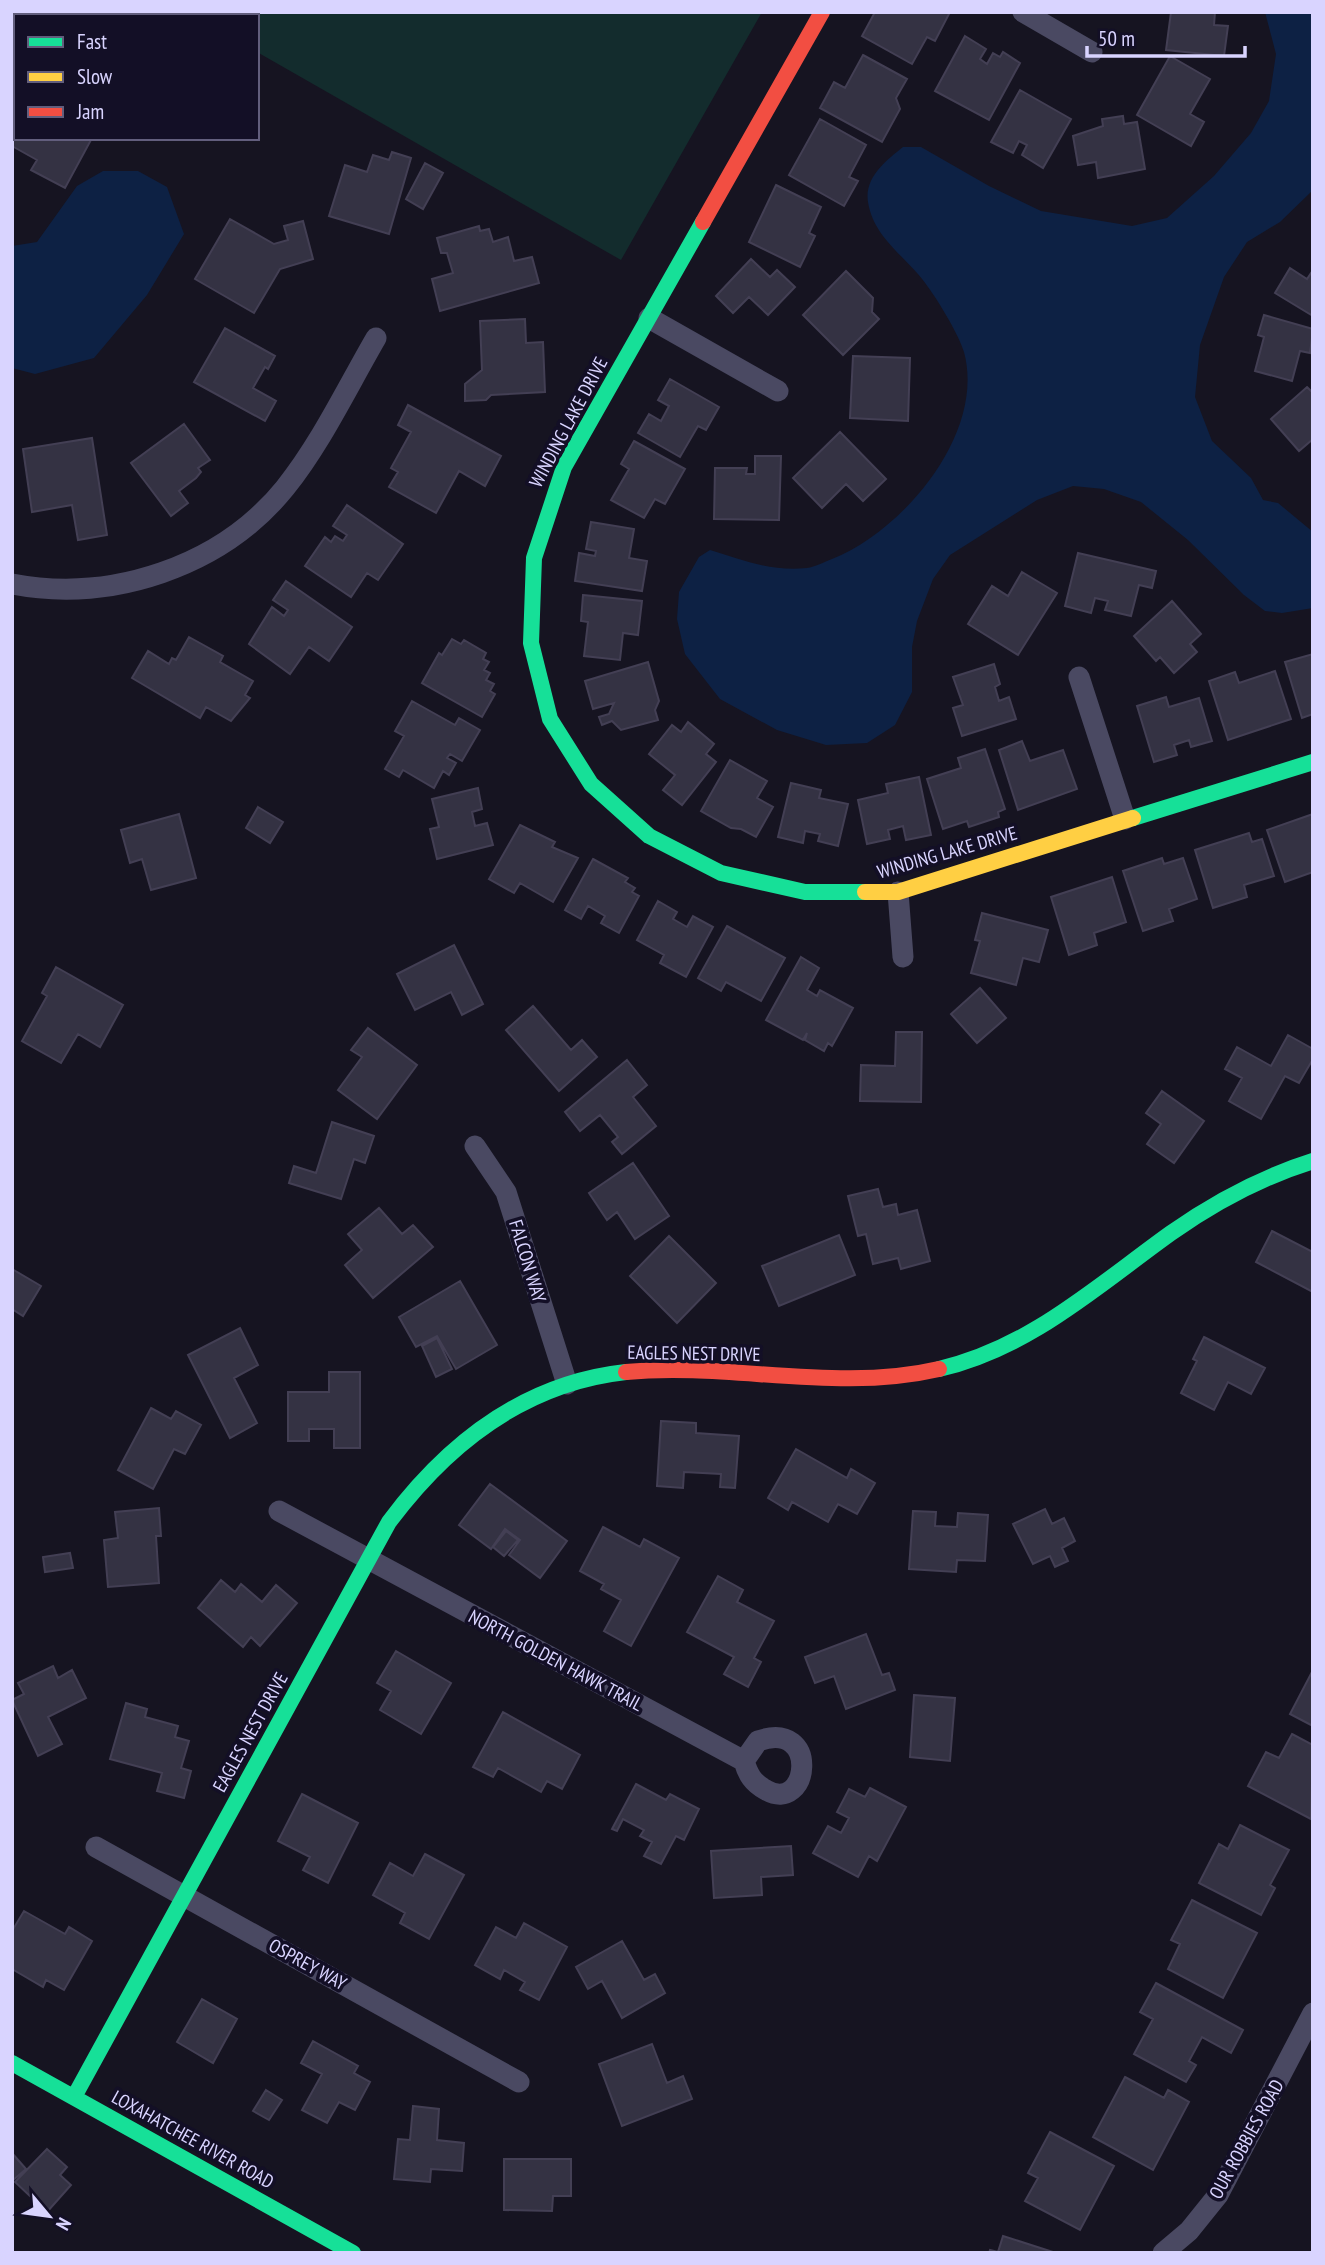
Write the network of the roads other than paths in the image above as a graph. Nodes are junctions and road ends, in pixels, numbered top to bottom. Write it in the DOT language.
graph roads {
  1 [pos="822,12"];
  2 [pos="1023,12"];
  3 [pos="1093,52"];
  4 [pos="649,318"];
  5 [pos="376,338"];
  6 [pos="778,391"];
  7 [pos="12,583"];
  8 [pos="1079,677"];
  9 [pos="1313,762"];
  10 [pos="1125,818"];
  11 [pos="898,892"];
  12 [pos="903,957"];
  13 [pos="475,1146"];
  14 [pos="1313,1161"];
  15 [pos="567,1384"];
  16 [pos="279,1511"];
  17 [pos="368,1560"];
  18 [pos="744,1761"];
  19 [pos="96,1847"];
  20 [pos="184,1895"];
  21 [pos="1313,2013"];
  22 [pos="12,2063"];
  23 [pos="519,2082"];
  24 [pos="74,2097"];
  25 [pos="353,2253"];
  26 [pos="1163,2253"];
  1 -- 4 [label="street, WINDING LAKE DRIVE"];
  2 -- 3 [label="street"];
  4 -- 6 [label="street"];
  4 -- 11 [label="street, WINDING LAKE DRIVE"];
  5 -- 7 [label="street"];
  8 -- 10 [label="street"];
  9 -- 10 [label="street, WINDING LAKE DRIVE"];
  10 -- 11 [label="street, WINDING LAKE DRIVE"];
  11 -- 12 [label="street"];
  13 -- 15 [label="street, FALCON WAY"];
  14 -- 15 [label="street, EAGLES NEST DRIVE"];
  15 -- 17 [label="street, EAGLES NEST DRIVE"];
  16 -- 17 [label="street, NORTH GOLDEN HAWK TRAIL"];
  17 -- 18 [label="street, NORTH GOLDEN HAWK TRAIL"];
  17 -- 20 [label="street, EAGLES NEST DRIVE"];
  19 -- 20 [label="street, OSPREY WAY"];
  20 -- 23 [label="street, OSPREY WAY"];
  20 -- 24 [label="street, EAGLES NEST DRIVE"];
  21 -- 26 [label="street, OUR ROBBIES ROAD"];
  22 -- 24 [label="street, LOXAHATCHEE RIVER ROAD"];
  24 -- 25 [label="street, LOXAHATCHEE RIVER ROAD"];
}
